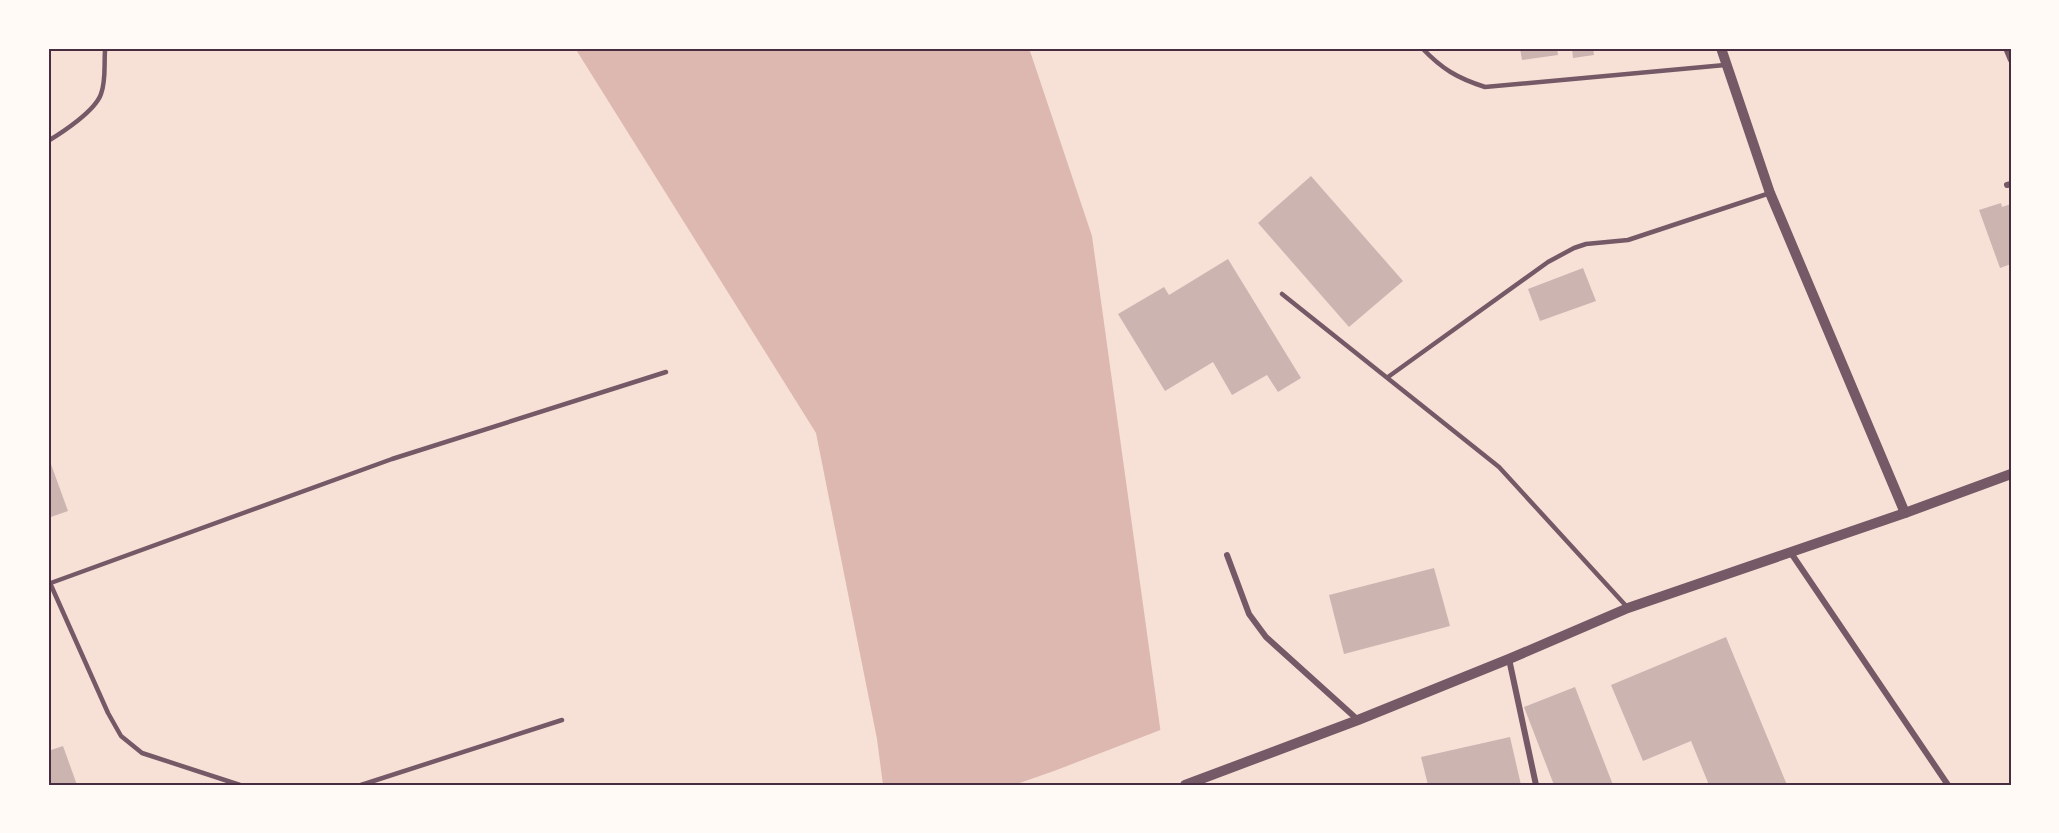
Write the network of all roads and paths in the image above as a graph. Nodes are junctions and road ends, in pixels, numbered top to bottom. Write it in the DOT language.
graph roads {
  1 [pos="1422,48"];
  2 [pos="1721,48"];
  3 [pos="2006,48"];
  4 [pos="105,51"];
  5 [pos="2011,60"];
  6 [pos="1728,65"];
  7 [pos="48,141"];
  8 [pos="1770,193"];
  9 [pos="1282,294"];
  10 [pos="666,372"];
  11 [pos="1388,377"];
  12 [pos="2011,474"];
  13 [pos="1905,513"];
  14 [pos="1791,553"];
  15 [pos="1227,555"];
  16 [pos="49,584"];
  17 [pos="1628,608"];
  18 [pos="1509,659"];
  19 [pos="562,720"];
  20 [pos="1358,720"];
  21 [pos="240,785"];
  22 [pos="361,785"];
  23 [pos="1185,785"];
  24 [pos="1536,785"];
  25 [pos="1948,785"];
  1 -- 6 [label="lane"];
  2 -- 6 [label="street"];
  3 -- 5 [label="street"];
  4 -- 7 [label="lane"];
  6 -- 8 [label="street"];
  8 -- 11 [label="lane"];
  8 -- 13 [label="street"];
  9 -- 11 [label="lane"];
  10 -- 16 [label="lane"];
  11 -- 17 [label="lane"];
  12 -- 13 [label="street"];
  13 -- 14 [label="street"];
  14 -- 17 [label="street"];
  14 -- 25 [label="street"];
  15 -- 20 [label="street"];
  16 -- 21 [label="lane"];
  17 -- 18 [label="street"];
  18 -- 20 [label="street"];
  18 -- 24 [label="street"];
  19 -- 22 [label="lane"];
  20 -- 23 [label="street"];
}
